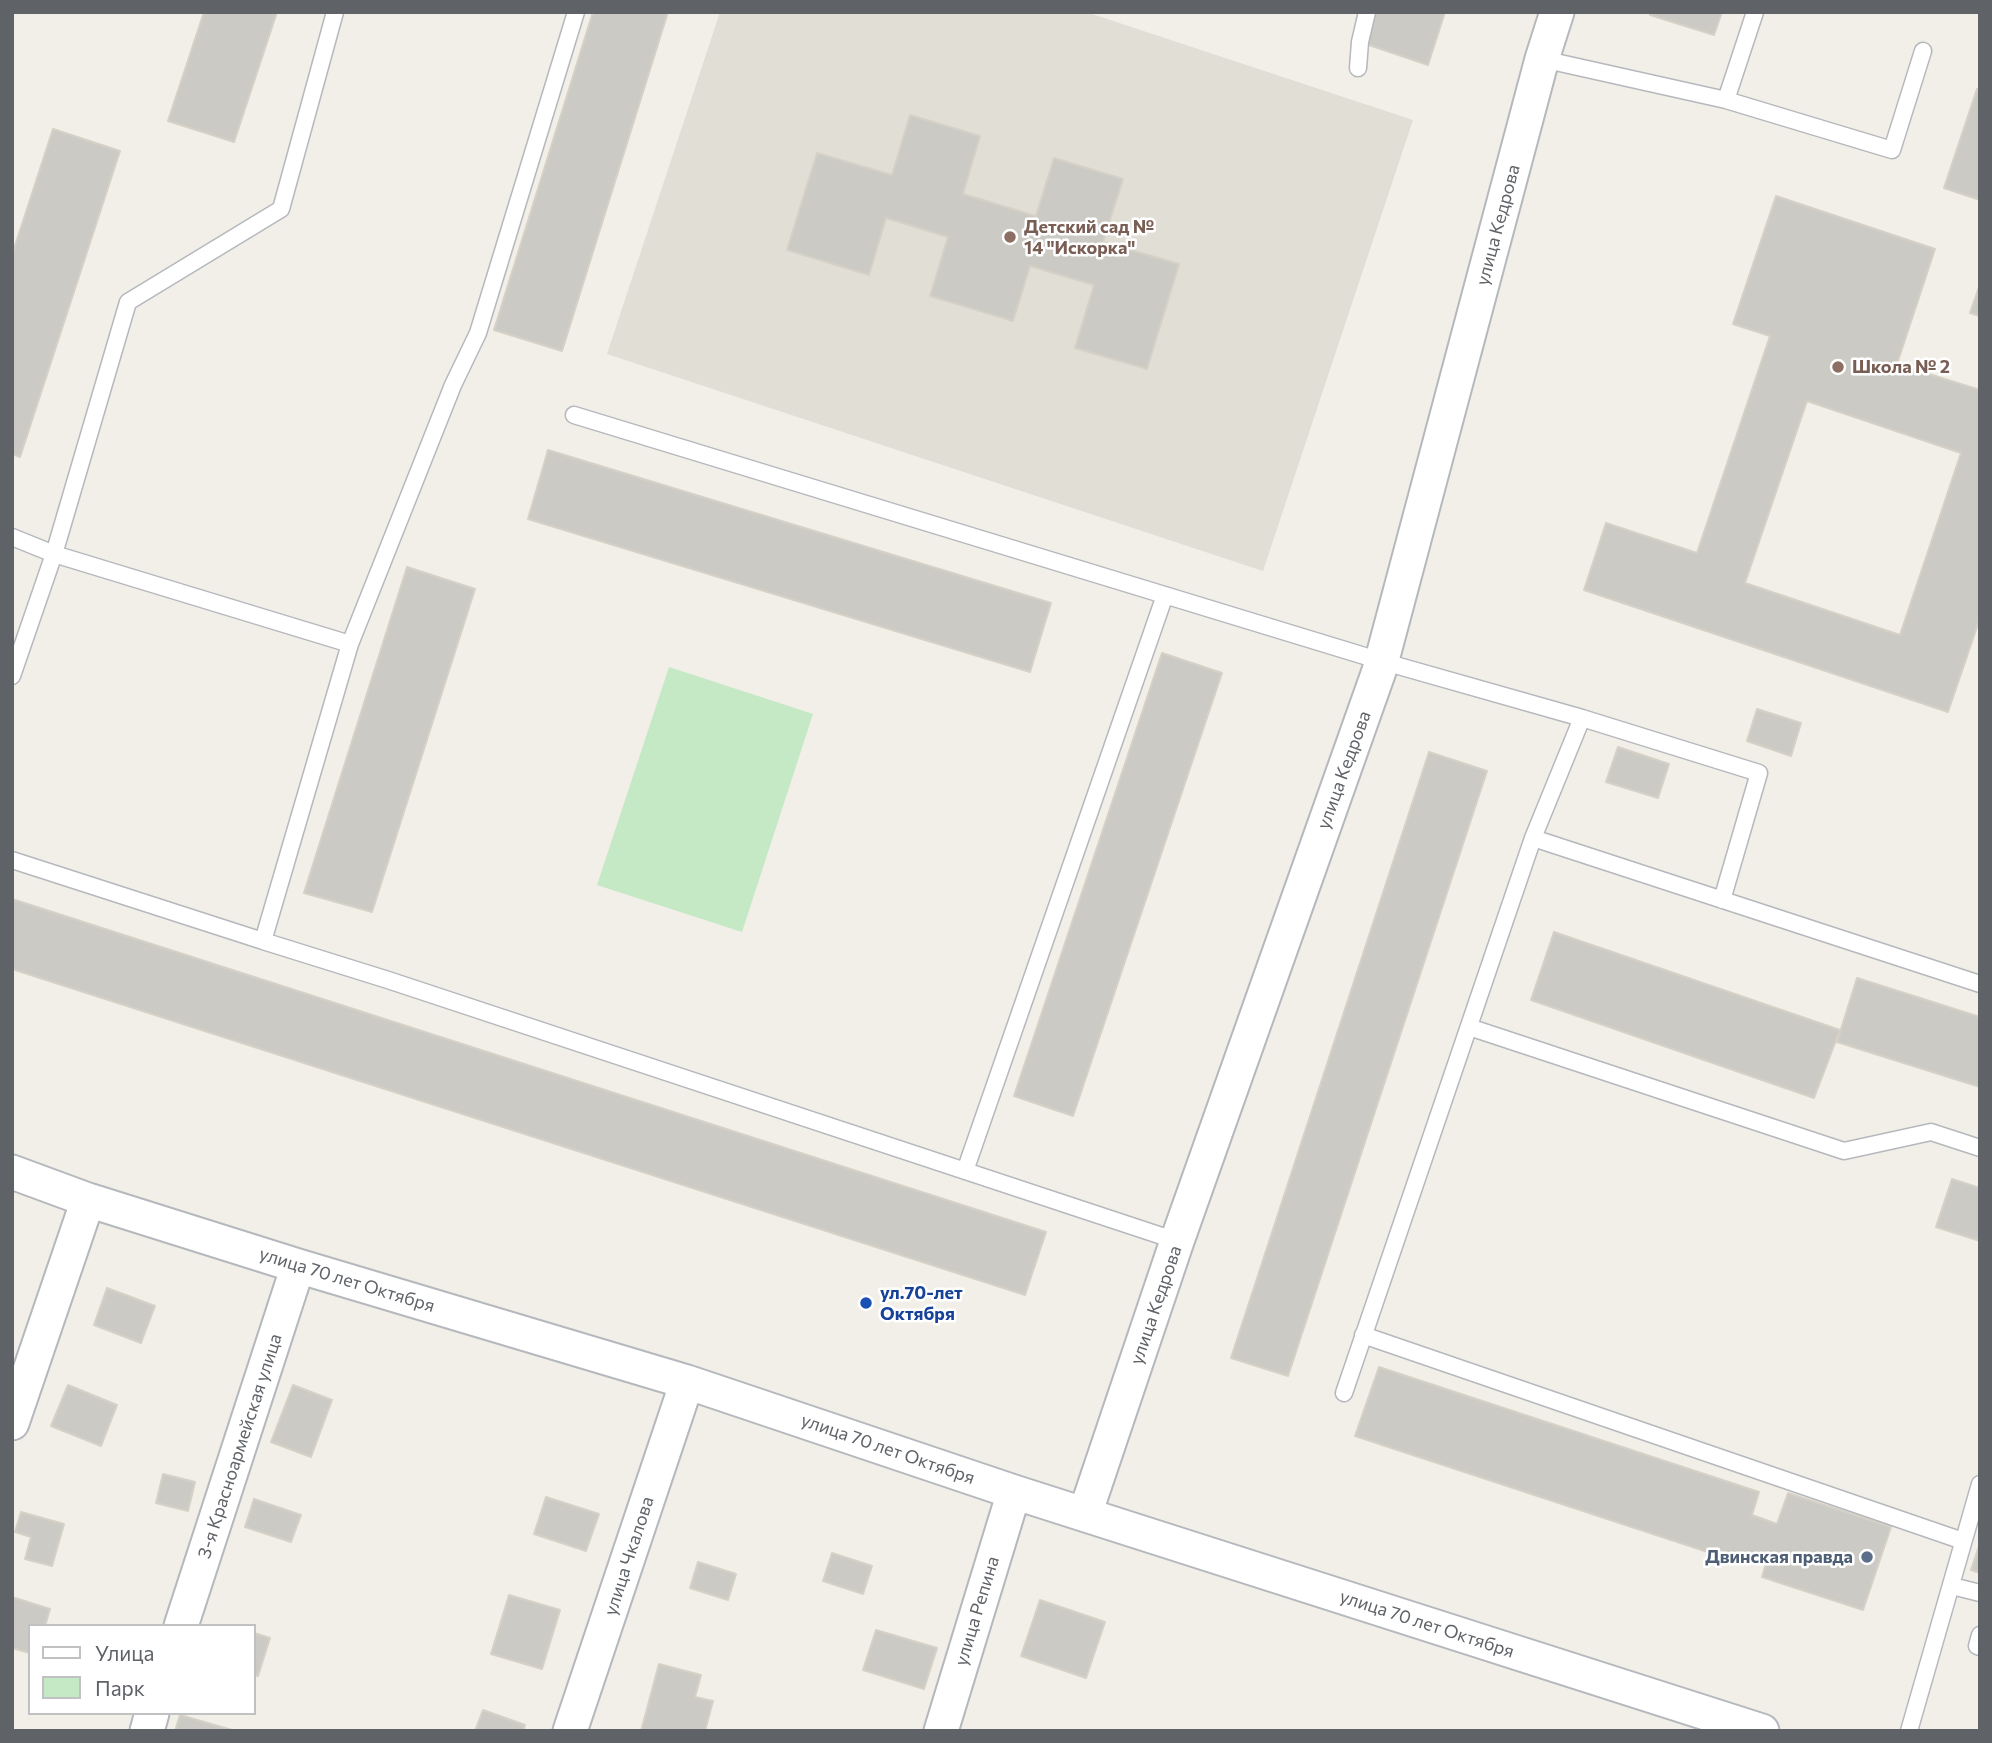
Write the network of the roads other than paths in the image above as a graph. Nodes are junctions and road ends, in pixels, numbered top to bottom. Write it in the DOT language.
graph roads {
  1 [pos="335,12"];
  2 [pos="576,12"];
  3 [pos="1367,12"];
  4 [pos="1557,12"];
  5 [pos="1755,12"];
  6 [pos="1923,51"];
  7 [pos="1542,59"];
  8 [pos="1358,68"];
  9 [pos="1726,100"];
  10 [pos="574,415"];
  11 [pos="12,537"];
  12 [pos="54,554"];
  13 [pos="1166,595"];
  14 [pos="350,644"];
  15 [pos="1381,661"];
  16 [pos="12,676"];
  17 [pos="1582,718"];
  18 [pos="1533,838"];
  19 [pos="12,860"];
  20 [pos="1722,900"];
  21 [pos="263,941"];
  22 [pos="1980,984"];
  23 [pos="1469,1027"];
  24 [pos="1980,1148"];
  25 [pos="965,1171"];
  26 [pos="12,1172"];
  27 [pos="88,1200"];
  28 [pos="1177,1241"];
  29 [pos="298,1266"];
  30 [pos="1363,1335"];
  31 [pos="687,1382"];
  32 [pos="1343,1393"];
  33 [pos="12,1423"];
  34 [pos="1980,1483"];
  35 [pos="1014,1492"];
  36 [pos="1084,1514"];
  37 [pos="1963,1541"];
  38 [pos="1952,1586"];
  39 [pos="1980,1593"];
  40 [pos="182,1624"];
  41 [pos="1980,1635"];
  42 [pos="1980,1647"];
  43 [pos="570,1731"];
  44 [pos="941,1731"];
  45 [pos="1762,1731"];
  46 [pos="1909,1731"];
  1 -- 12 [label="lane"];
  2 -- 14 [label="lane"];
  3 -- 8 [label="lane"];
  4 -- 7 [label="street, улица Кедрова"];
  5 -- 9 [label="lane"];
  6 -- 9 [label="lane"];
  7 -- 9 [label="lane"];
  7 -- 15 [label="street, улица Кедрова"];
  10 -- 13 [label="lane"];
  11 -- 12 [label="lane"];
  12 -- 14 [label="lane"];
  12 -- 16 [label="lane"];
  13 -- 15 [label="lane"];
  13 -- 25 [label="lane"];
  14 -- 21 [label="lane"];
  15 -- 17 [label="lane"];
  15 -- 28 [label="street, улица Кедрова"];
  17 -- 18 [label="lane"];
  17 -- 20 [label="lane"];
  18 -- 20 [label="lane"];
  18 -- 23 [label="lane"];
  19 -- 21 [label="lane"];
  20 -- 22 [label="lane"];
  21 -- 25 [label="lane"];
  23 -- 24 [label="lane"];
  23 -- 30 [label="lane"];
  25 -- 28 [label="lane"];
  26 -- 27 [label="street, улица 70 лет Октября"];
  27 -- 29 [label="street, улица 70 лет Октября"];
  27 -- 33 [label="street"];
  28 -- 36 [label="street, улица Кедрова"];
  29 -- 31 [label="street, улица 70 лет Октября"];
  29 -- 40 [label="street, 3-я Красноармейская улица"];
  30 -- 32 [label="lane"];
  30 -- 37 [label="lane"];
  31 -- 35 [label="street, улица 70 лет Октября"];
  31 -- 43 [label="street, улица Чкалова"];
  34 -- 37 [label="lane"];
  35 -- 36 [label="street, улица 70 лет Октября"];
  35 -- 44 [label="street, улица Репина"];
  36 -- 45 [label="street, улица 70 лет Октября"];
  37 -- 38 [label="lane"];
  38 -- 39 [label="lane"];
  38 -- 46 [label="lane"];
  41 -- 42 [label="lane"];
}
